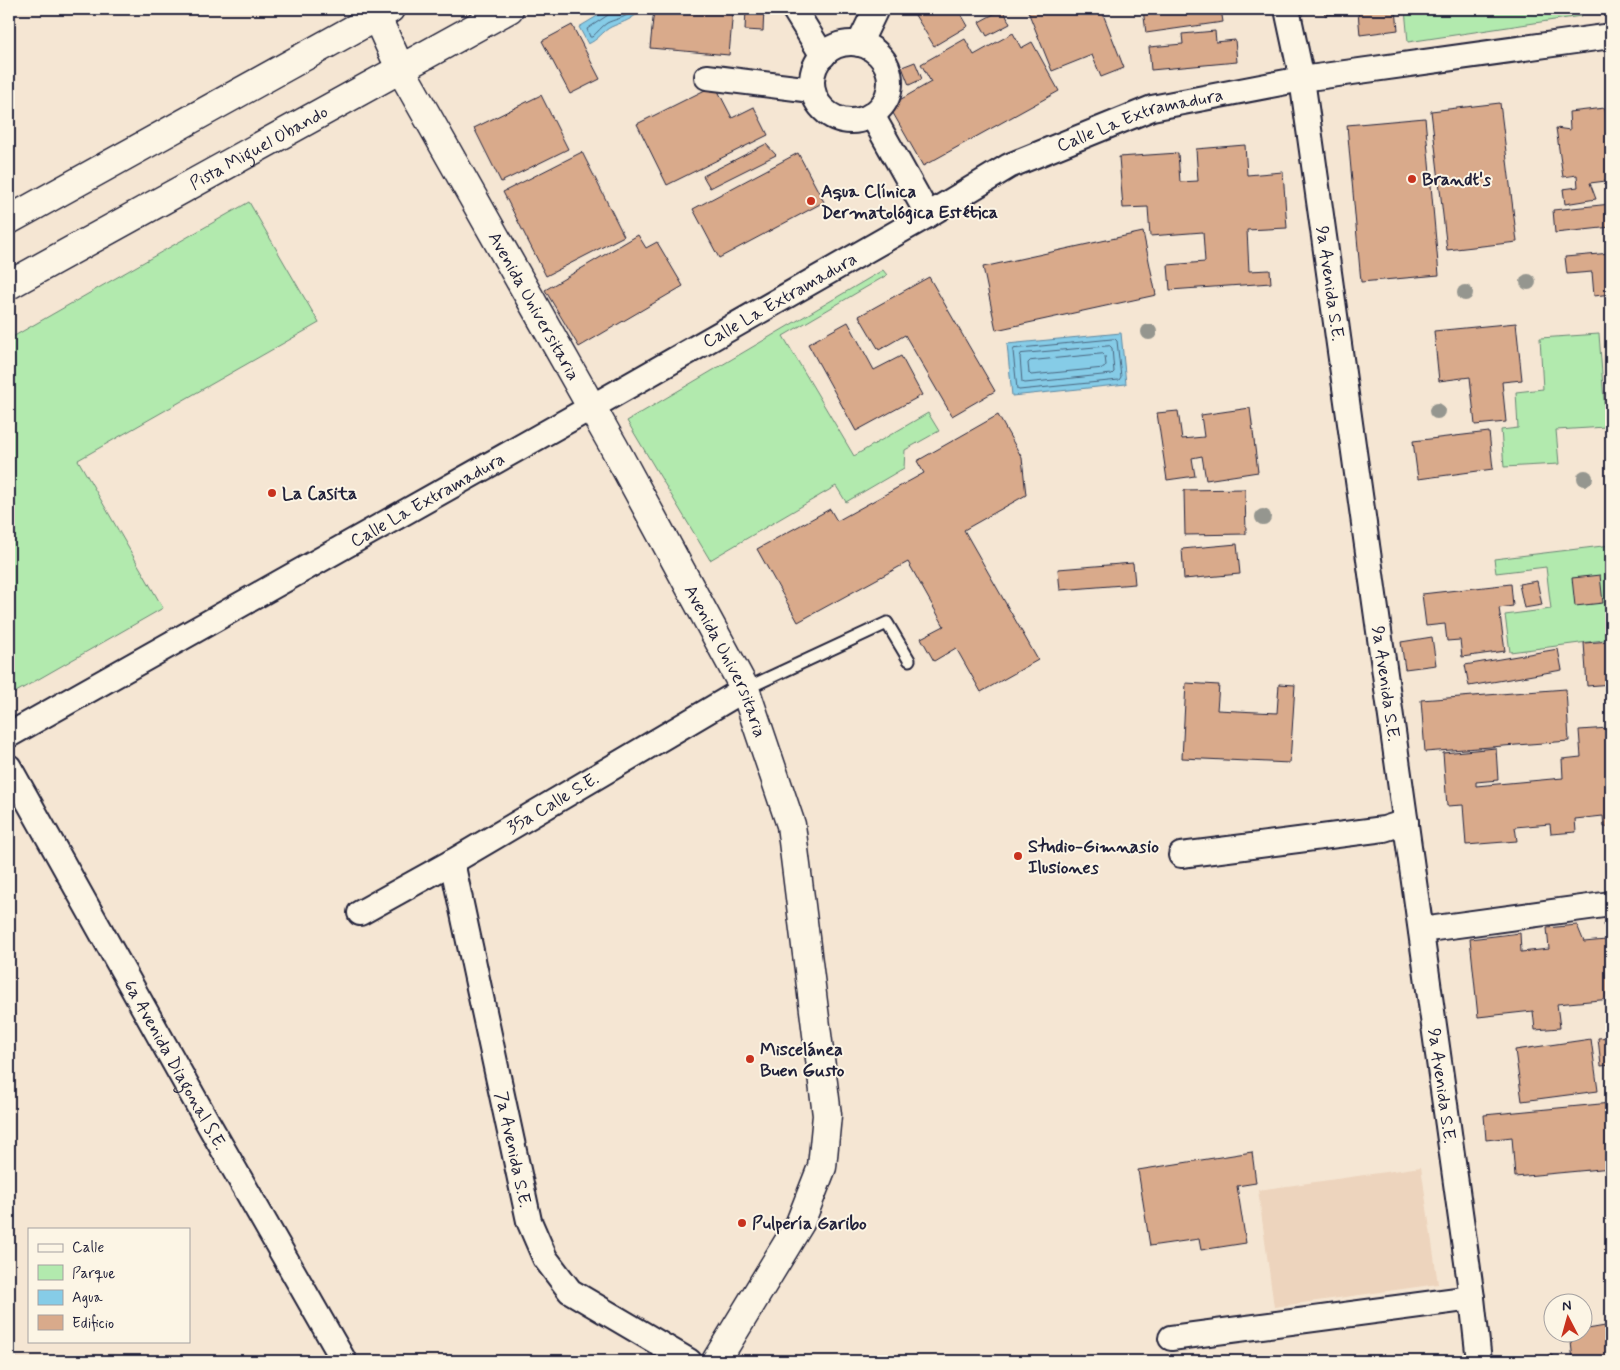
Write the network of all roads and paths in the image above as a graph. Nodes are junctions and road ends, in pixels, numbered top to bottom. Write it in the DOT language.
graph roads {
  1 [pos="509,9"];
  2 [pos="794,9"];
  3 [pos="876,9"];
  4 [pos="1287,9"];
  5 [pos="380,11"];
  6 [pos="1611,36"];
  7 [pos="859,44"];
  8 [pos="822,56"];
  9 [pos="400,68"];
  10 [pos="706,77"];
  11 [pos="1302,79"];
  12 [pos="812,90"];
  13 [pos="872,115"];
  14 [pos="928,215"];
  15 [pos="9,220"];
  16 [pos="9,285"];
  17 [pos="590,408"];
  18 [pos="909,660"];
  19 [pos="745,689"];
  20 [pos="9,734"];
  21 [pos="9,767"];
  22 [pos="1406,822"];
  23 [pos="1181,855"];
  24 [pos="452,862"];
  25 [pos="1611,904"];
  26 [pos="360,913"];
  27 [pos="1421,930"];
  28 [pos="1472,1298"];
  29 [pos="1171,1338"];
  30 [pos="344,1361"];
  31 [pos="689,1361"];
  32 [pos="716,1361"];
  33 [pos="1479,1361"];
  1 -- 9 [label="street, Pista Miguel Obando"];
  2 -- 8 [label="street"];
  3 -- 7 [label="street"];
  4 -- 11 [label="street, 9a Avenida S.E."];
  5 -- 9 [label="street, Avenida Universitaria"];
  5 -- 15 [label="street"];
  6 -- 11 [label="street, Calle La Extramadura"];
  7 -- 8 [label="street"];
  7 -- 13 [label="street"];
  8 -- 12 [label="street"];
  9 -- 16 [label="street, Pista Miguel Obando"];
  9 -- 17 [label="street, Avenida Universitaria"];
  10 -- 12 [label="street"];
  11 -- 14 [label="street, Calle La Extramadura"];
  11 -- 22 [label="street, 9a Avenida S.E."];
  12 -- 13 [label="street"];
  13 -- 14 [label="street"];
  14 -- 17 [label="street, Calle La Extramadura"];
  17 -- 19 [label="street, Avenida Universitaria"];
  17 -- 20 [label="street, Calle La Extramadura"];
  18 -- 19 [label="lane"];
  19 -- 24 [label="street, 35a Calle S.E."];
  19 -- 32 [label="street, Avenida Universitaria"];
  21 -- 30 [label="street, 6a Avenida Diagonal S.E."];
  22 -- 23 [label="street"];
  22 -- 27 [label="street, 9a Avenida S.E."];
  24 -- 26 [label="street, 35a Calle S.E."];
  24 -- 31 [label="street, 7a Avenida S.E."];
  25 -- 27 [label="street"];
  27 -- 28 [label="street, 9a Avenida S.E."];
  28 -- 29 [label="street"];
  28 -- 33 [label="street, 9a Avenida S.E."];
}
